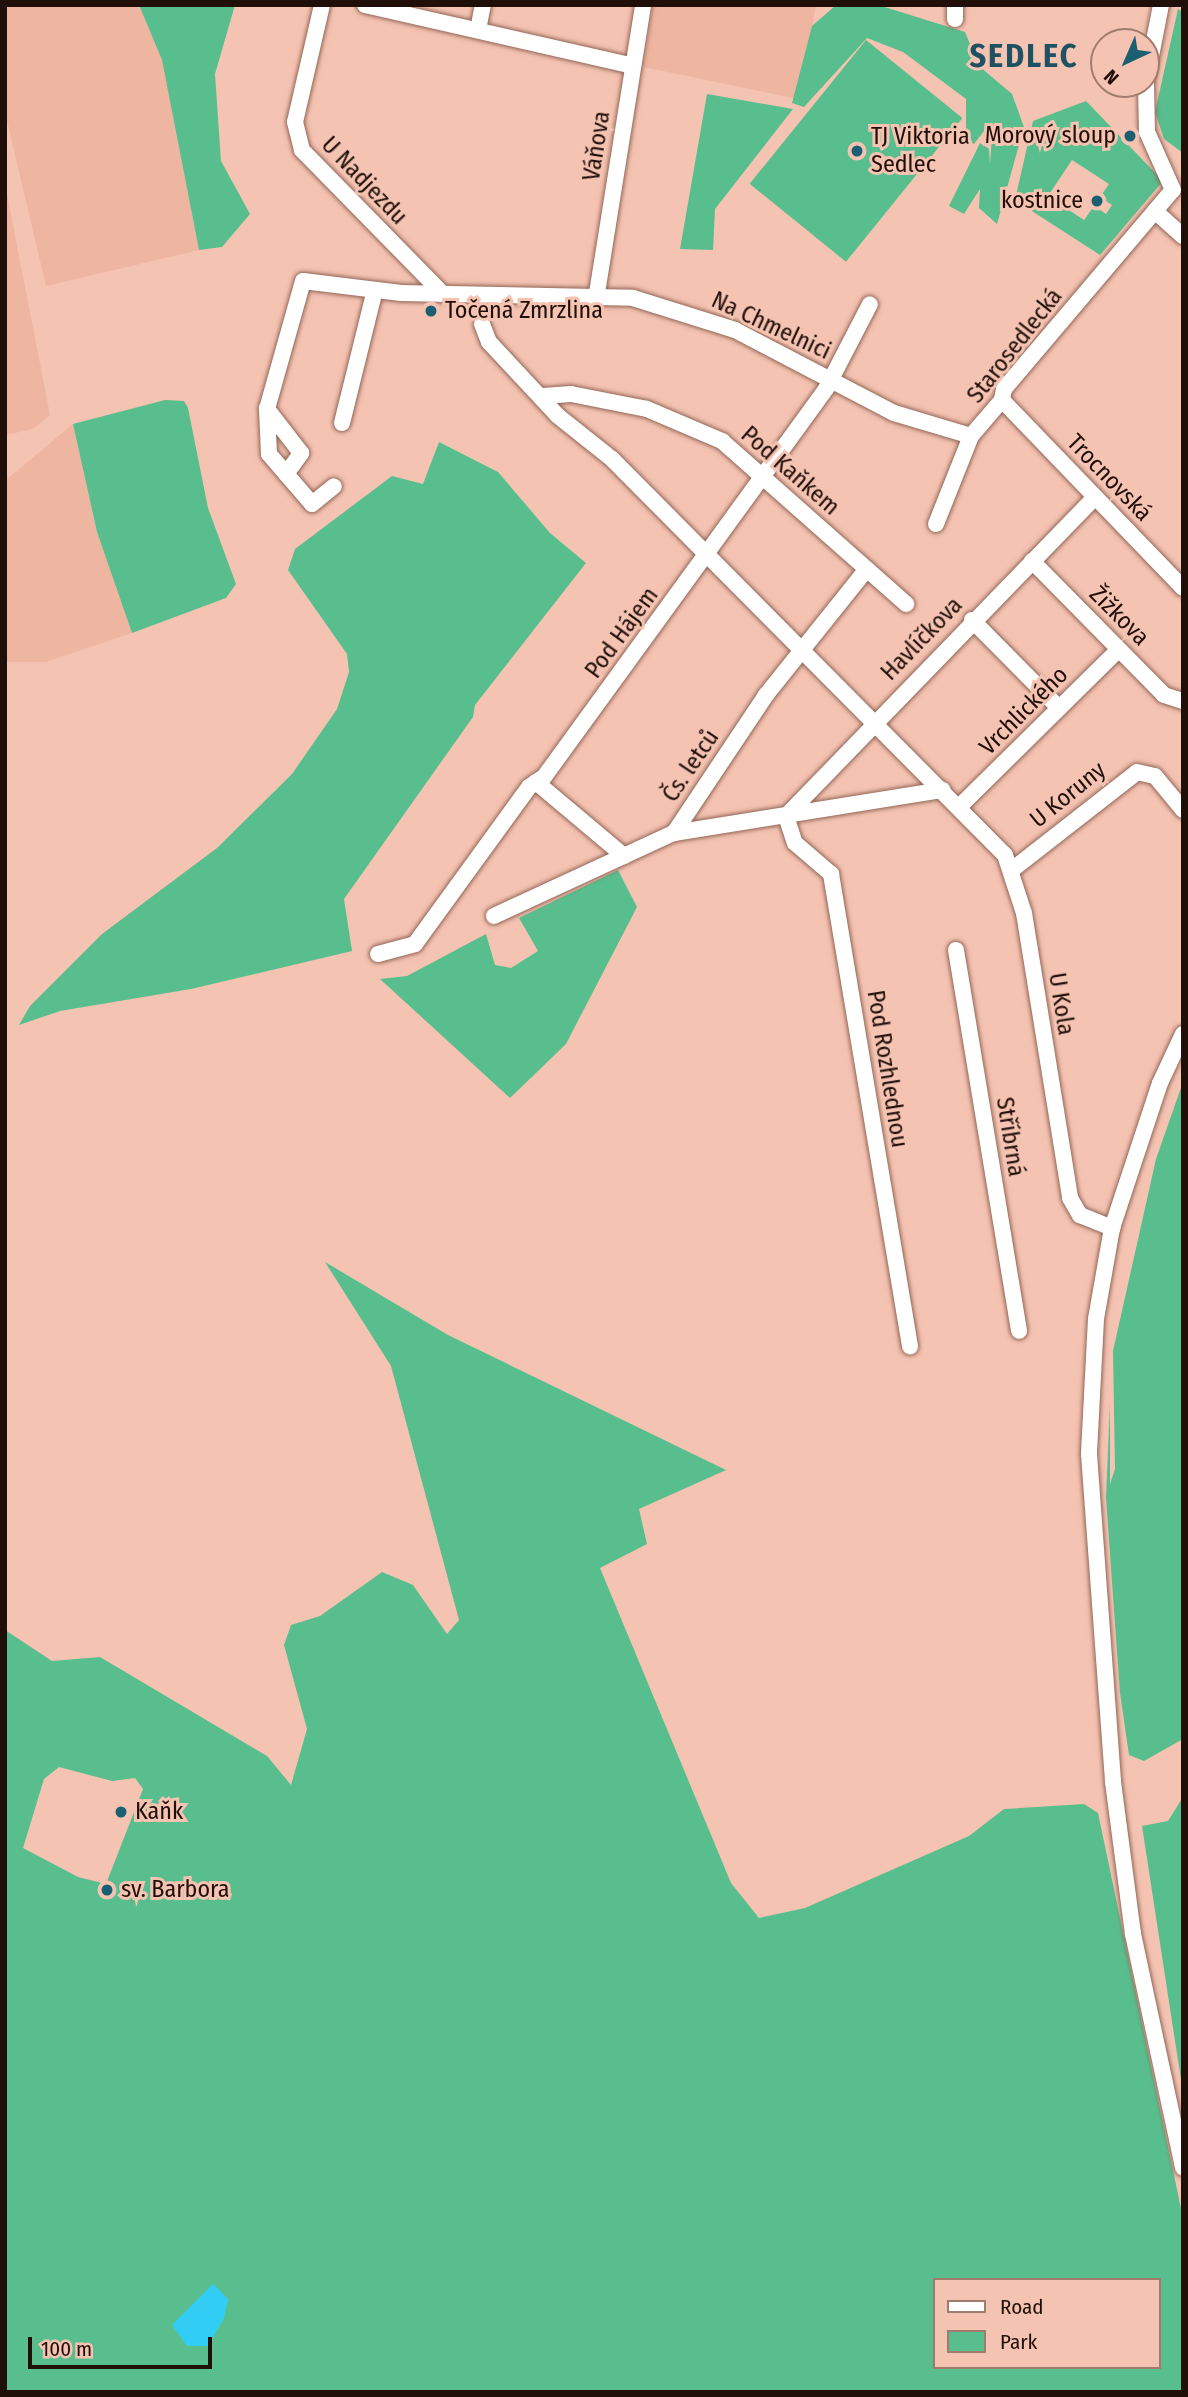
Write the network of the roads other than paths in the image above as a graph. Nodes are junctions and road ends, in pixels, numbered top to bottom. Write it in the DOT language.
graph roads {
  1 [pos="322,5"];
  2 [pos="365,5"];
  3 [pos="483,5"];
  4 [pos="643,5"];
  5 [pos="1161,5"];
  6 [pos="1157,28"];
  7 [pos="478,30"];
  8 [pos="633,66"];
  9 [pos="1146,98"];
  10 [pos="1156,212"];
  11 [pos="1183,236"];
  12 [pos="375,290"];
  13 [pos="439,290"];
  14 [pos="597,293"];
  15 [pos="870,304"];
  16 [pos="482,324"];
  17 [pos="830,379"];
  18 [pos="543,396"];
  19 [pos="1002,400"];
  20 [pos="267,410"];
  21 [pos="342,423"];
  22 [pos="971,436"];
  23 [pos="286,474"];
  24 [pos="763,475"];
  25 [pos="334,486"];
  26 [pos="1095,496"];
  27 [pos="936,524"];
  28 [pos="706,556"];
  29 [pos="1032,561"];
  30 [pos="867,569"];
  31 [pos="1183,588"];
  32 [pos="906,604"];
  33 [pos="972,620"];
  34 [pos="1119,649"];
  35 [pos="801,650"];
  36 [pos="1179,701"];
  37 [pos="1059,708"];
  38 [pos="874,722"];
  39 [pos="536,782"];
  40 [pos="943,790"];
  41 [pos="960,806"];
  42 [pos="1183,810"];
  43 [pos="786,816"];
  44 [pos="674,833"];
  45 [pos="624,856"];
  46 [pos="1013,869"];
  47 [pos="494,916"];
  48 [pos="956,950"];
  49 [pos="379,954"];
  50 [pos="1183,1034"];
  51 [pos="1112,1228"];
  52 [pos="1019,1331"];
  53 [pos="910,1346"];
  54 [pos="1183,2168"];
  1 -- 13 [label="street, U Nadjezdu"];
  2 -- 7 [label="street"];
  3 -- 7 [label="street"];
  4 -- 8 [label="street, Váňova"];
  5 -- 6 [label="street"];
  7 -- 8 [label="street"];
  8 -- 14 [label="street, Váňova"];
  9 -- 10 [label="street, Starosedlecká"];
  10 -- 11 [label="street"];
  10 -- 19 [label="street, Starosedlecká"];
  12 -- 13 [label="street, Na Chmelnici"];
  12 -- 20 [label="street, Na Chmelnici"];
  12 -- 21 [label="street"];
  13 -- 14 [label="street, Na Chmelnici"];
  14 -- 17 [label="street, Na Chmelnici"];
  15 -- 17 [label="street, Pod Hájem"];
  16 -- 18 [label="street"];
  17 -- 22 [label="street, Na Chmelnici"];
  17 -- 24 [label="street, Pod Hájem"];
  18 -- 24 [label="street, Pod Kaňkem"];
  18 -- 28 [label="street"];
  19 -- 22 [label="street, Starosedlecká"];
  19 -- 26 [label="street, Trocnovská"];
  20 -- 23 [label="street, Na Chmelnici"];
  20 -- 23 [label="street"];
  22 -- 27 [label="street, Starosedlecká"];
  23 -- 25 [label="street, Na Chmelnici"];
  24 -- 28 [label="street, Pod Hájem"];
  24 -- 30 [label="street, Pod Kaňkem"];
  26 -- 29 [label="street, Havlíčkova"];
  26 -- 31 [label="street, Trocnovská"];
  28 -- 35 [label="street"];
  28 -- 39 [label="street, Pod Hájem"];
  29 -- 33 [label="street, Havlíčkova"];
  29 -- 34 [label="street, Žižkova"];
  30 -- 32 [label="street, Pod Kaňkem"];
  30 -- 35 [label="street, Čs. letců"];
  33 -- 37 [label="street"];
  33 -- 38 [label="street, Havlíčkova"];
  34 -- 36 [label="street, Žižkova"];
  34 -- 37 [label="street, Vrchlického"];
  35 -- 38 [label="street"];
  35 -- 44 [label="street, Čs. letců"];
  37 -- 41 [label="street, Vrchlického"];
  38 -- 40 [label="street"];
  38 -- 43 [label="street, Havlíčkova"];
  39 -- 45 [label="street"];
  39 -- 49 [label="street, Pod Hájem"];
  40 -- 41 [label="street"];
  40 -- 43 [label="street"];
  41 -- 46 [label="street"];
  42 -- 46 [label="street, U Koruny"];
  43 -- 44 [label="street"];
  43 -- 53 [label="street, Pod Rozhlednou"];
  44 -- 45 [label="street, Čs. letců"];
  45 -- 47 [label="street, Čs. letců"];
  46 -- 51 [label="street, U Kola"];
  48 -- 52 [label="street, Stříbrná"];
  50 -- 51 [label="street"];
  51 -- 54 [label="street"];
}
